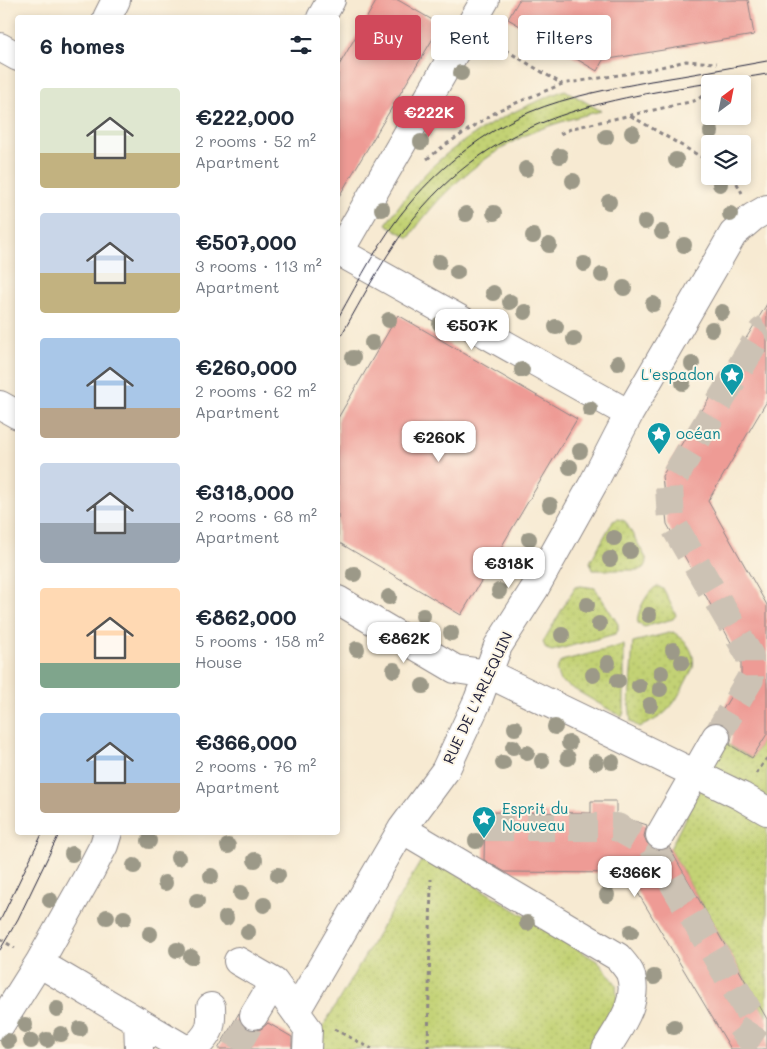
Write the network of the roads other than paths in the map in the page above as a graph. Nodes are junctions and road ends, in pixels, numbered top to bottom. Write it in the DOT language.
graph roads {
  1 [pos="116,0"];
  2 [pos="331,0"];
  3 [pos="474,4"];
  4 [pos="108,15"];
  5 [pos="323,15"];
  6 [pos="0,47"];
  7 [pos="15,55"];
  8 [pos="767,209"];
  9 [pos="340,248"];
  10 [pos="340,253"];
  11 [pos="0,405"];
  12 [pos="15,413"];
  13 [pos="629,414"];
  14 [pos="340,601"];
  15 [pos="489,674"];
  16 [pos="716,737"];
  17 [pos="695,774"];
  18 [pos="767,811"];
  19 [pos="402,829"];
  20 [pos="107,835"];
  21 [pos="660,835"];
  22 [pos="238,961"];
  23 [pos="39,963"];
  24 [pos="274,982"];
  25 [pos="211,1007"];
  26 [pos="296,1011"];
  27 [pos="254,1015"];
  28 [pos="138,1021"];
  29 [pos="0,1025"];
  30 [pos="138,1049"];
  31 [pos="185,1049"];
  32 [pos="193,1049"];
  33 [pos="307,1049"];
  34 [pos="606,1049"];
  1 -- 4 [label="street"];
  2 -- 5 [label="street"];
  3 -- 9 [label="street"];
  6 -- 7 [label="street"];
  8 -- 13 [label="street, RUE DE L'ARLEQUIN"];
  10 -- 13 [label="street"];
  11 -- 12 [label="street"];
  13 -- 15 [label="street, RUE DE L'ARLEQUIN"];
  14 -- 15 [label="street"];
  15 -- 17 [label="street"];
  15 -- 19 [label="street, RUE DE L'ARLEQUIN"];
  16 -- 17 [label="street"];
  17 -- 18 [label="street"];
  17 -- 21 [label="street"];
  19 -- 26 [label="street, RUE DE L'ARLEQUIN"];
  19 -- 34 [label="street"];
  20 -- 23 [label="street"];
  22 -- 24 [label="street"];
  23 -- 28 [label="street"];
  23 -- 29 [label="street"];
  24 -- 26 [label="street"];
  24 -- 27 [label="street"];
  25 -- 32 [label="street"];
  26 -- 33 [label="street"];
  28 -- 30 [label="street"];
  28 -- 31 [label="street"];
}
